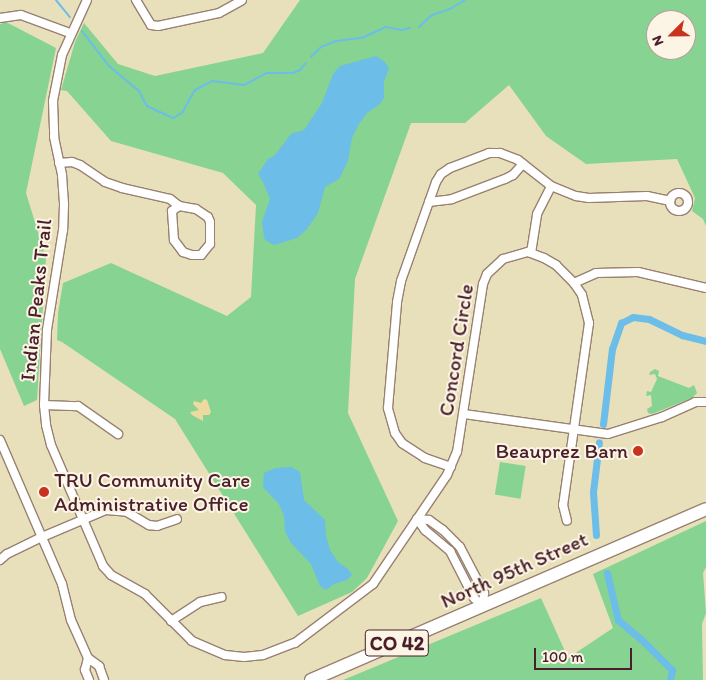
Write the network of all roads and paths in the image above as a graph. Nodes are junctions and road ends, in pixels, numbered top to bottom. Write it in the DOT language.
graph roads {
  1 [pos="87,0"];
  2 [pos="136,0"];
  3 [pos="242,0"];
  4 [pos="232,3"];
  5 [pos="0,18"];
  6 [pos="70,33"];
  7 [pos="59,163"];
  8 [pos="523,164"];
  9 [pos="551,186"];
  10 [pos="670,201"];
  11 [pos="429,202"];
  12 [pos="179,206"];
  13 [pos="530,252"];
  14 [pos="574,283"];
  15 [pos="706,288"];
  16 [pos="706,402"];
  17 [pos="44,405"];
  18 [pos="464,414"];
  19 [pos="574,430"];
  20 [pos="118,434"];
  21 [pos="0,440"];
  22 [pos="451,467"];
  23 [pos="706,509"];
  24 [pos="417,519"];
  25 [pos="82,520"];
  26 [pos="177,520"];
  27 [pos="567,520"];
  28 [pos="42,537"];
  29 [pos="0,560"];
  30 [pos="221,597"];
  31 [pos="483,606"];
  32 [pos="171,621"];
  33 [pos="225,655"];
  34 [pos="88,658"];
  35 [pos="89,680"];
  36 [pos="104,680"];
  37 [pos="311,680"];
  1 -- 6 [label="street, Indian Peaks Trail"];
  2 -- 4 [label="street"];
  3 -- 4 [label="street"];
  5 -- 6 [label="street"];
  6 -- 7 [label="street, Indian Peaks Trail"];
  7 -- 12 [label="street"];
  7 -- 17 [label="street, Indian Peaks Trail"];
  8 -- 9 [label="street"];
  8 -- 11 [label="street"];
  8 -- 11 [label="street"];
  9 -- 10 [label="street"];
  9 -- 13 [label="street"];
  11 -- 22 [label="street"];
  12 -- 12 [label="street"];
  13 -- 14 [label="street"];
  13 -- 18 [label="street, Concord Circle"];
  14 -- 15 [label="street"];
  14 -- 19 [label="street"];
  16 -- 19 [label="street"];
  17 -- 20 [label="street"];
  17 -- 25 [label="street, Indian Peaks Trail"];
  18 -- 19 [label="street"];
  18 -- 22 [label="street, Concord Circle"];
  19 -- 27 [label="street"];
  21 -- 28 [label="street"];
  22 -- 24 [label="street, Concord Circle"];
  23 -- 31 [label="main road, North 95th Street / CO 42"];
  24 -- 31 [label="street"];
  24 -- 33 [label="street, Concord Circle"];
  25 -- 26 [label="street"];
  25 -- 28 [label="street"];
  25 -- 32 [label="street, Indian Peaks Trail"];
  28 -- 29 [label="street"];
  28 -- 34 [label="street"];
  30 -- 32 [label="street"];
  31 -- 37 [label="main road, North 95th Street / CO 42"];
  32 -- 33 [label="street, Indian Peaks Trail"];
  34 -- 35 [label="street"];
  34 -- 36 [label="street"];
}
